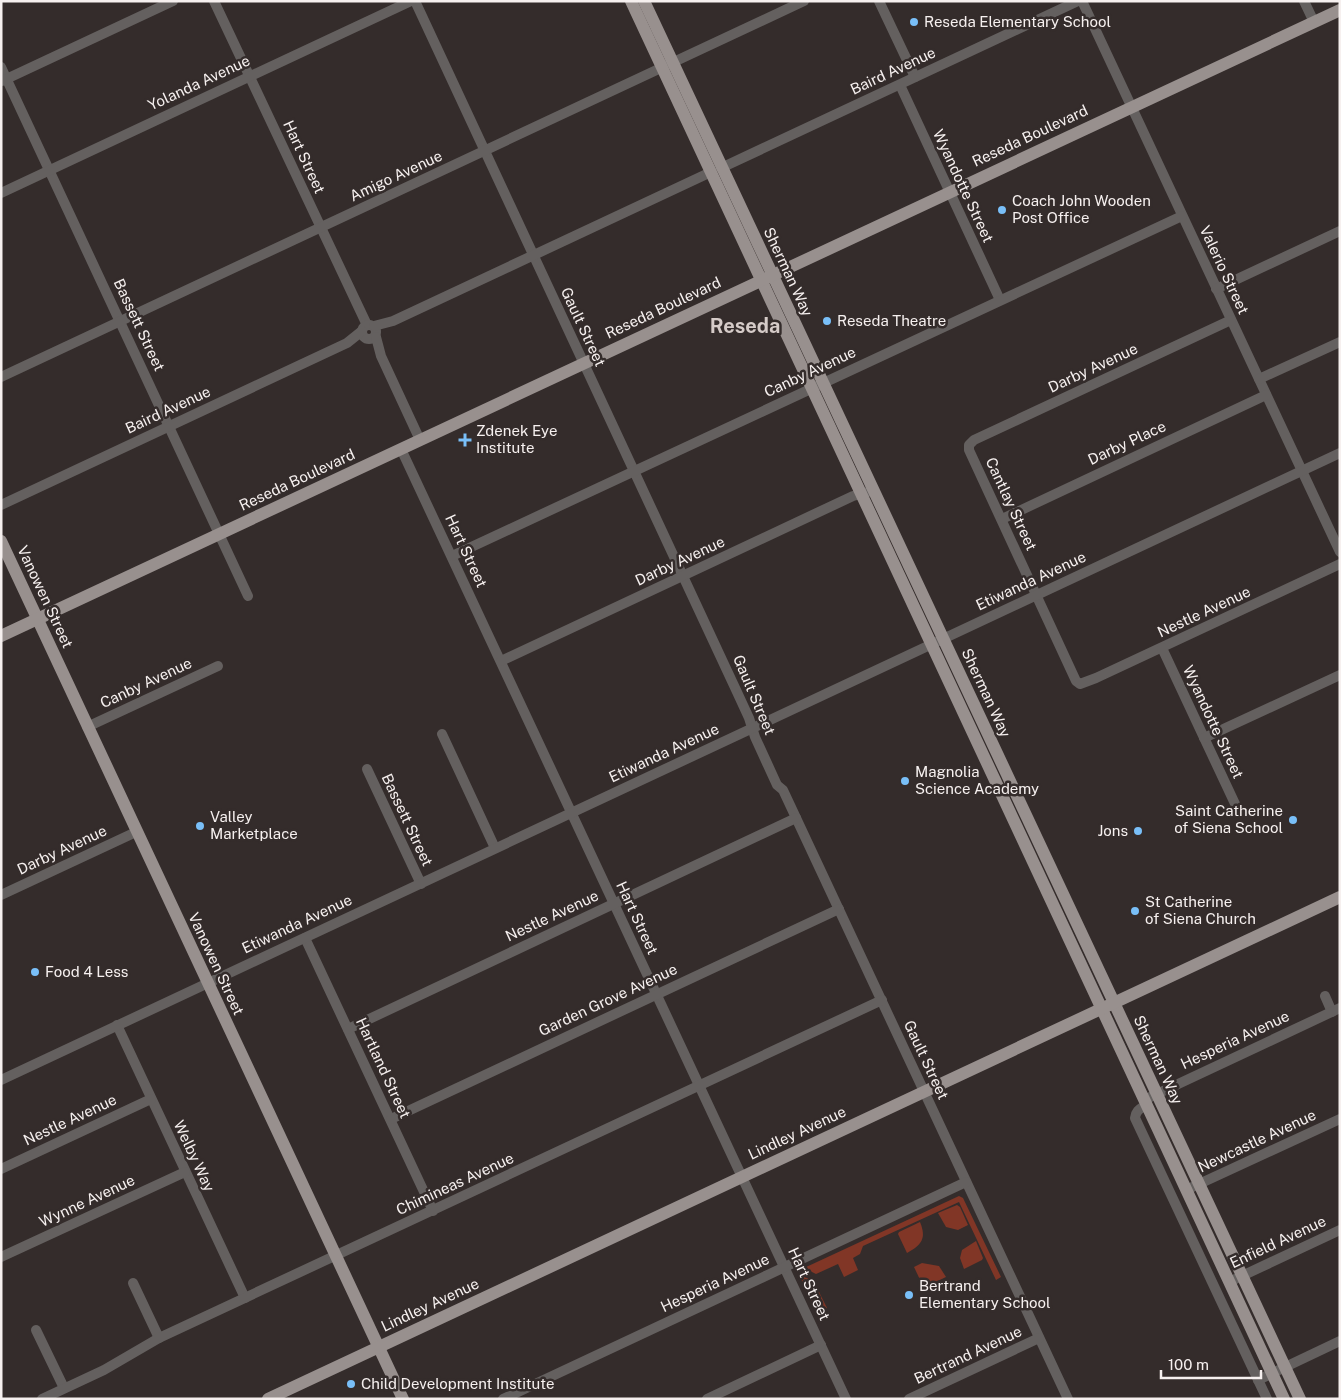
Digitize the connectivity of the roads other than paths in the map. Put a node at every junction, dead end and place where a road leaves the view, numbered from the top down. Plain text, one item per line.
1 (173, 1) edge
2 (214, 1) edge
3 (411, 1) edge
4 (415, 1) edge
5 (631, 1) edge
6 (644, 1) edge
7 (804, 1) edge
8 (879, 1) edge
9 (1078, 1) edge
10 (1082, 1) edge
11 (1304, 1) edge
12 (1340, 10) edge
13 (1314, 22) junction
14 (667, 65) junction
15 (1, 67) edge
16 (249, 76) junction
17 (915, 78) junction
18 (4, 80) edge
19 (900, 85) junction
20 (1132, 107) junction
21 (484, 151) junction
22 (716, 170) junction
23 (49, 171) junction
24 (950, 192) junction
25 (1, 193) edge
26 (1182, 216) junction
27 (320, 228) junction
28 (1340, 232) edge
29 (534, 256) junction
30 (767, 278) junction
31 (1216, 289) junction
32 (1000, 300) junction
33 (1231, 320) junction
34 (121, 321) junction
35 (370, 333) junction
36 (1340, 342) edge
37 (584, 363) junction
38 (1, 377) edge
39 (1259, 379) junction
40 (818, 385) junction
41 (1266, 395) junction
42 (169, 426) junction
43 (420, 440) junction
44 (969, 445) joint
45 (401, 449) junction
46 (1340, 453) edge
47 (634, 471) junction
48 (1302, 471) junction
49 (867, 492) junction
50 (1, 505) edge
51 (1002, 519) junction
52 (220, 534) junction
53 (1, 542) edge
54 (1340, 552) edge
55 (452, 556) junction
56 (1340, 564) edge
57 (683, 576) junction
58 (1037, 595) junction
59 (248, 596) dead end
60 (37, 620) junction
61 (1, 636) edge
62 (937, 642) junction
63 (1162, 648) junction
64 (501, 661) junction
65 (218, 666) dead end
66 (1340, 675) edge
67 (1080, 684) joint
68 (87, 727) junction
69 (753, 728) junction
70 (442, 734) dead end
71 (1204, 738) junction
72 (367, 769) dead end
73 (1237, 808) dead end
74 (572, 813) junction
75 (796, 818) junction
76 (136, 832) junction
77 (495, 848) junction
78 (421, 884) junction
79 (1, 895) edge
80 (1340, 897) edge
81 (614, 904) junction
82 (839, 909) junction
83 (305, 938) junction
84 (207, 983) junction
85 (657, 994) junction
86 (1325, 996) dead end
87 (882, 1000) junction
88 (1108, 1006) junction
89 (1336, 1010) edge
90 (117, 1025) junction
91 (348, 1028) junction
92 (1, 1080) edge
93 (700, 1086) junction
94 (924, 1092) junction
95 (1156, 1094) junction
96 (151, 1099) junction
97 (1145, 1102) junction
98 (391, 1119) junction
99 (1340, 1119) edge
100 (1, 1169) edge
101 (185, 1172) junction
102 (742, 1176) junction
103 (966, 1182) junction
104 (1199, 1184) junction
105 (1186, 1190) junction
106 (433, 1211) junction
107 (1340, 1230) edge
108 (336, 1256) junction
109 (1, 1257) edge
110 (784, 1267) junction
111 (1242, 1275) junction
112 (1229, 1282) junction
113 (133, 1283) dead end
114 (245, 1298) junction
115 (36, 1330) dead end
116 (159, 1338) junction
117 (1039, 1338) junction
118 (1340, 1341) edge
119 (821, 1346) junction
120 (378, 1347) junction
121 (1285, 1366) junction
122 (1272, 1373) junction
123 (1258, 1380) junction
124 (64, 1388) junction
125 (508, 1398) edge
126 (42, 1399) edge
127 (268, 1399) edge
128 (403, 1399) edge
129 (707, 1399) edge
130 (846, 1399) edge
131 (909, 1399) edge
132 (1068, 1399) edge
133 (1267, 1399) edge
134 (1284, 1399) edge
135 (1300, 1399) edge

1 - 18 street
2 - 16 street, Hart Street
3 - 16 street, Yolanda Avenue
4 - 21 street, Gault Street
5 - 14 main road, Sherman Way
6 - 14 main road, Sherman Way
7 - 14 street, Amigo Avenue
8 - 17 street
9 - 17 street, Baird Avenue
10 - 20 street, Valerio Street
11 - 13 street
12 - 13 main road, Reseda Boulevard
13 - 20 main road, Reseda Boulevard
14 - 21 street, Amigo Avenue
14 - 22 main road, Sherman Way
15 - 18 street, Bassett Street
16 - 23 street, Yolanda Avenue
16 - 27 street, Hart Street
17 - 19 street, Baird Avenue
18 - 23 street, Bassett Street
19 - 22 street, Baird Avenue
19 - 24 street, Wyandotte Street
20 - 24 main road, Reseda Boulevard
20 - 26 street, Valerio Street
21 - 27 street, Amigo Avenue
21 - 29 street, Gault Street
22 - 29 street, Baird Avenue
22 - 30 main road, Sherman Way
23 - 25 street, Yolanda Avenue
23 - 34 street, Bassett Street
24 - 30 main road, Reseda Boulevard
24 - 32 street, Wyandotte Street
26 - 31 street, Valerio Street
26 - 32 street, Canby Avenue
27 - 34 street, Amigo Avenue
27 - 35 street, Hart Street
28 - 31 street
29 - 35 street, Baird Avenue
29 - 37 street, Gault Street
30 - 37 main road, Reseda Boulevard
30 - 40 main road, Sherman Way
31 - 33 street, Valerio Street
32 - 40 street, Canby Avenue
33 - 39 street, Valerio Street
33 - 44 street, Darby Avenue
34 - 38 street, Amigo Avenue
34 - 42 street, Bassett Street
35 - 42 street, Baird Avenue
35 - 43 street, Hart Street
36 - 39 street
37 - 43 main road, Reseda Boulevard
37 - 47 street, Gault Street
39 - 41 street, Valerio Street
40 - 47 street, Canby Avenue
40 - 49 main road, Sherman Way
41 - 48 street, Valerio Street
41 - 51 street, Darby Place
42 - 50 street, Baird Avenue
42 - 52 street, Bassett Street
43 - 45 main road, Reseda Boulevard
44 - 51 street, Cantlay Street
45 - 52 main road, Reseda Boulevard
45 - 55 street, Hart Street
46 - 48 street, Etiwanda Avenue
47 - 55 street, Canby Avenue
47 - 57 street, Gault Street
48 - 54 street, Valerio Street
48 - 58 street, Etiwanda Avenue
49 - 57 street, Darby Avenue
49 - 62 main road, Sherman Way
51 - 58 street, Cantlay Street
52 - 59 street, Bassett Street
52 - 60 main road, Reseda Boulevard
53 - 60 main road, Vanowen Street
55 - 64 street, Hart Street
56 - 63 street, Nestle Avenue
57 - 64 street, Darby Avenue
57 - 69 street, Gault Street
58 - 62 street, Etiwanda Avenue
58 - 67 street, Cantlay Street
60 - 61 main road, Reseda Boulevard
60 - 68 main road, Vanowen Street
62 - 69 street, Etiwanda Avenue
62 - 88 main road, Sherman Way
63 - 67 street, Nestle Avenue
63 - 71 street, Wyandotte Street
64 - 74 street, Hart Street
65 - 68 street, Canby Avenue
66 - 71 street
68 - 76 main road, Vanowen Street
69 - 74 street, Etiwanda Avenue
69 - 75 street, Gault Street
70 - 77 street
71 - 73 street, Wyandotte Street
72 - 78 street, Bassett Street
74 - 77 street, Etiwanda Avenue
74 - 81 street, Hart Street
75 - 81 street, Nestle Avenue
75 - 82 street, Gault Street
76 - 79 street, Darby Avenue
76 - 84 main road, Vanowen Street
77 - 78 street, Etiwanda Avenue
78 - 83 street, Etiwanda Avenue
80 - 88 main road, Lindley Avenue
81 - 85 street, Hart Street
81 - 91 street, Nestle Avenue
82 - 85 street, Garden Grove Avenue
82 - 87 street, Gault Street
83 - 84 street, Etiwanda Avenue
83 - 91 street, Hartland Street
84 - 90 street, Etiwanda Avenue
84 - 108 main road, Vanowen Street
85 - 93 street, Hart Street
85 - 98 street, Garden Grove Avenue
86 - 89 street
87 - 93 street, Chimineas Avenue
87 - 94 street, Gault Street
88 - 94 main road, Lindley Avenue
88 - 95 main road, Sherman Way
88 - 97 main road, Sherman Way
89 - 95 street, Hesperia Avenue
90 - 92 street, Etiwanda Avenue
90 - 96 street, Welby Way
91 - 98 street, Hartland Street
93 - 102 street, Hart Street
93 - 106 street, Chimineas Avenue
94 - 102 main road, Lindley Avenue
94 - 103 street, Gault Street
95 - 97 street, Hesperia Avenue
95 - 104 main road, Sherman Way
96 - 100 street, Nestle Avenue
96 - 101 street, Welby Way
97 - 105 main road, Sherman Way
97 - 123 street, Sherman Way
98 - 106 street, Hartland Street
99 - 104 street, Newcastle Avenue
101 - 109 street, Wynne Avenue
101 - 114 street, Welby Way
102 - 110 street, Hart Street
102 - 120 main road, Lindley Avenue
103 - 110 street, Hesperia Avenue
103 - 117 street, Gault Street
104 - 105 street, Newcastle Avenue
104 - 111 main road, Sherman Way
105 - 112 main road, Sherman Way
106 - 108 street, Chimineas Avenue
107 - 111 street, Enfield Avenue
108 - 114 street, Chimineas Avenue
108 - 120 main road, Vanowen Street
110 - 119 street, Hart Street
110 - 125 street, Hesperia Avenue
111 - 112 street, Enfield Avenue
111 - 121 main road, Sherman Way
112 - 122 main road, Sherman Way
113 - 116 street
114 - 116 street, Chimineas Avenue
115 - 124 street
116 - 124 street, Chimineas Avenue
117 - 131 street, Bertrand Avenue
117 - 132 street, Gault Street
118 - 121 street
119 - 129 street
119 - 130 street, Hart Street
120 - 127 main road, Lindley Avenue
120 - 128 main road, Vanowen Street
121 - 122 street
121 - 135 main road, Sherman Way
122 - 123 street
122 - 134 main road, Sherman Way
123 - 133 street, Sherman Way
124 - 126 street, Chimineas Avenue

